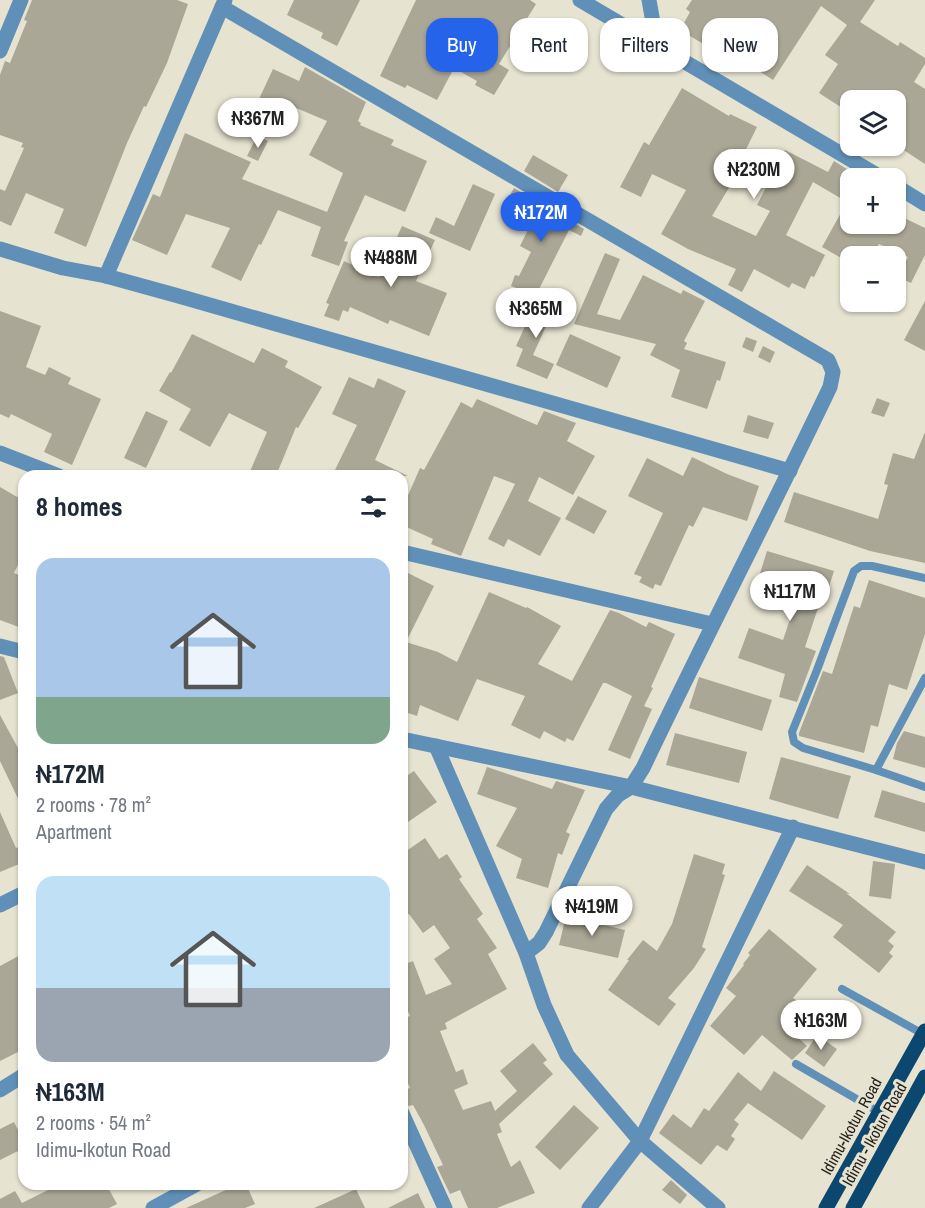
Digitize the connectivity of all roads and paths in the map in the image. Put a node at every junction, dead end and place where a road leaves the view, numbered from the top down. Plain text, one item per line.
1 (21, 0) edge
2 (580, 0) edge
3 (649, 0) edge
4 (224, 3) edge
5 (611, 18) edge
6 (652, 18) edge
7 (0, 51) edge
8 (690, 65) edge
9 (865, 168) edge
10 (906, 192) edge
11 (925, 204) edge
12 (0, 249) edge
13 (106, 276) junction
14 (0, 453) edge
15 (44, 470) edge
16 (790, 471) junction
17 (408, 553) edge
18 (925, 578) edge
19 (712, 624) junction
20 (0, 646) edge
21 (18, 650) edge
22 (925, 678) edge
23 (408, 740) edge
24 (436, 746) junction
25 (876, 770) junction
26 (631, 787) junction
27 (925, 787) edge
28 (793, 827) junction
29 (925, 862) edge
30 (18, 896) edge
31 (0, 905) edge
32 (526, 953) junction
33 (842, 989) dead end
34 (924, 1033) edge
35 (796, 1064) dead end
36 (925, 1077) edge
37 (18, 1079) edge
38 (0, 1090) edge
39 (879, 1112) junction
40 (408, 1126) edge
41 (640, 1141) junction
42 (186, 1190) edge
43 (153, 1208) edge
44 (445, 1208) edge
45 (589, 1208) edge
46 (718, 1208) edge
47 (826, 1208) edge
48 (853, 1208) edge

1 - 7 street
2 - 5 street
3 - 6 street
4 - 13 street
4 - 16 street
8 - 9 street
10 - 11 street
12 - 13 street
13 - 16 street
14 - 15 street
16 - 19 street
17 - 19 street
18 - 25 lane
19 - 26 street
20 - 21 street
22 - 25 lane
23 - 24 street
24 - 26 street
24 - 32 street
25 - 27 lane
26 - 28 street
26 - 32 street
28 - 29 street
28 - 41 street
30 - 31 street
32 - 41 street
33 - 34 lane
34 - 39 main road, Idimu-Ikotun Road
35 - 39 lane
36 - 48 main road, Idimu - Ikotun Road
37 - 38 street
39 - 47 main road, Idimu-Ikotun Road
40 - 44 street
41 - 45 street
41 - 46 street
42 - 43 street

